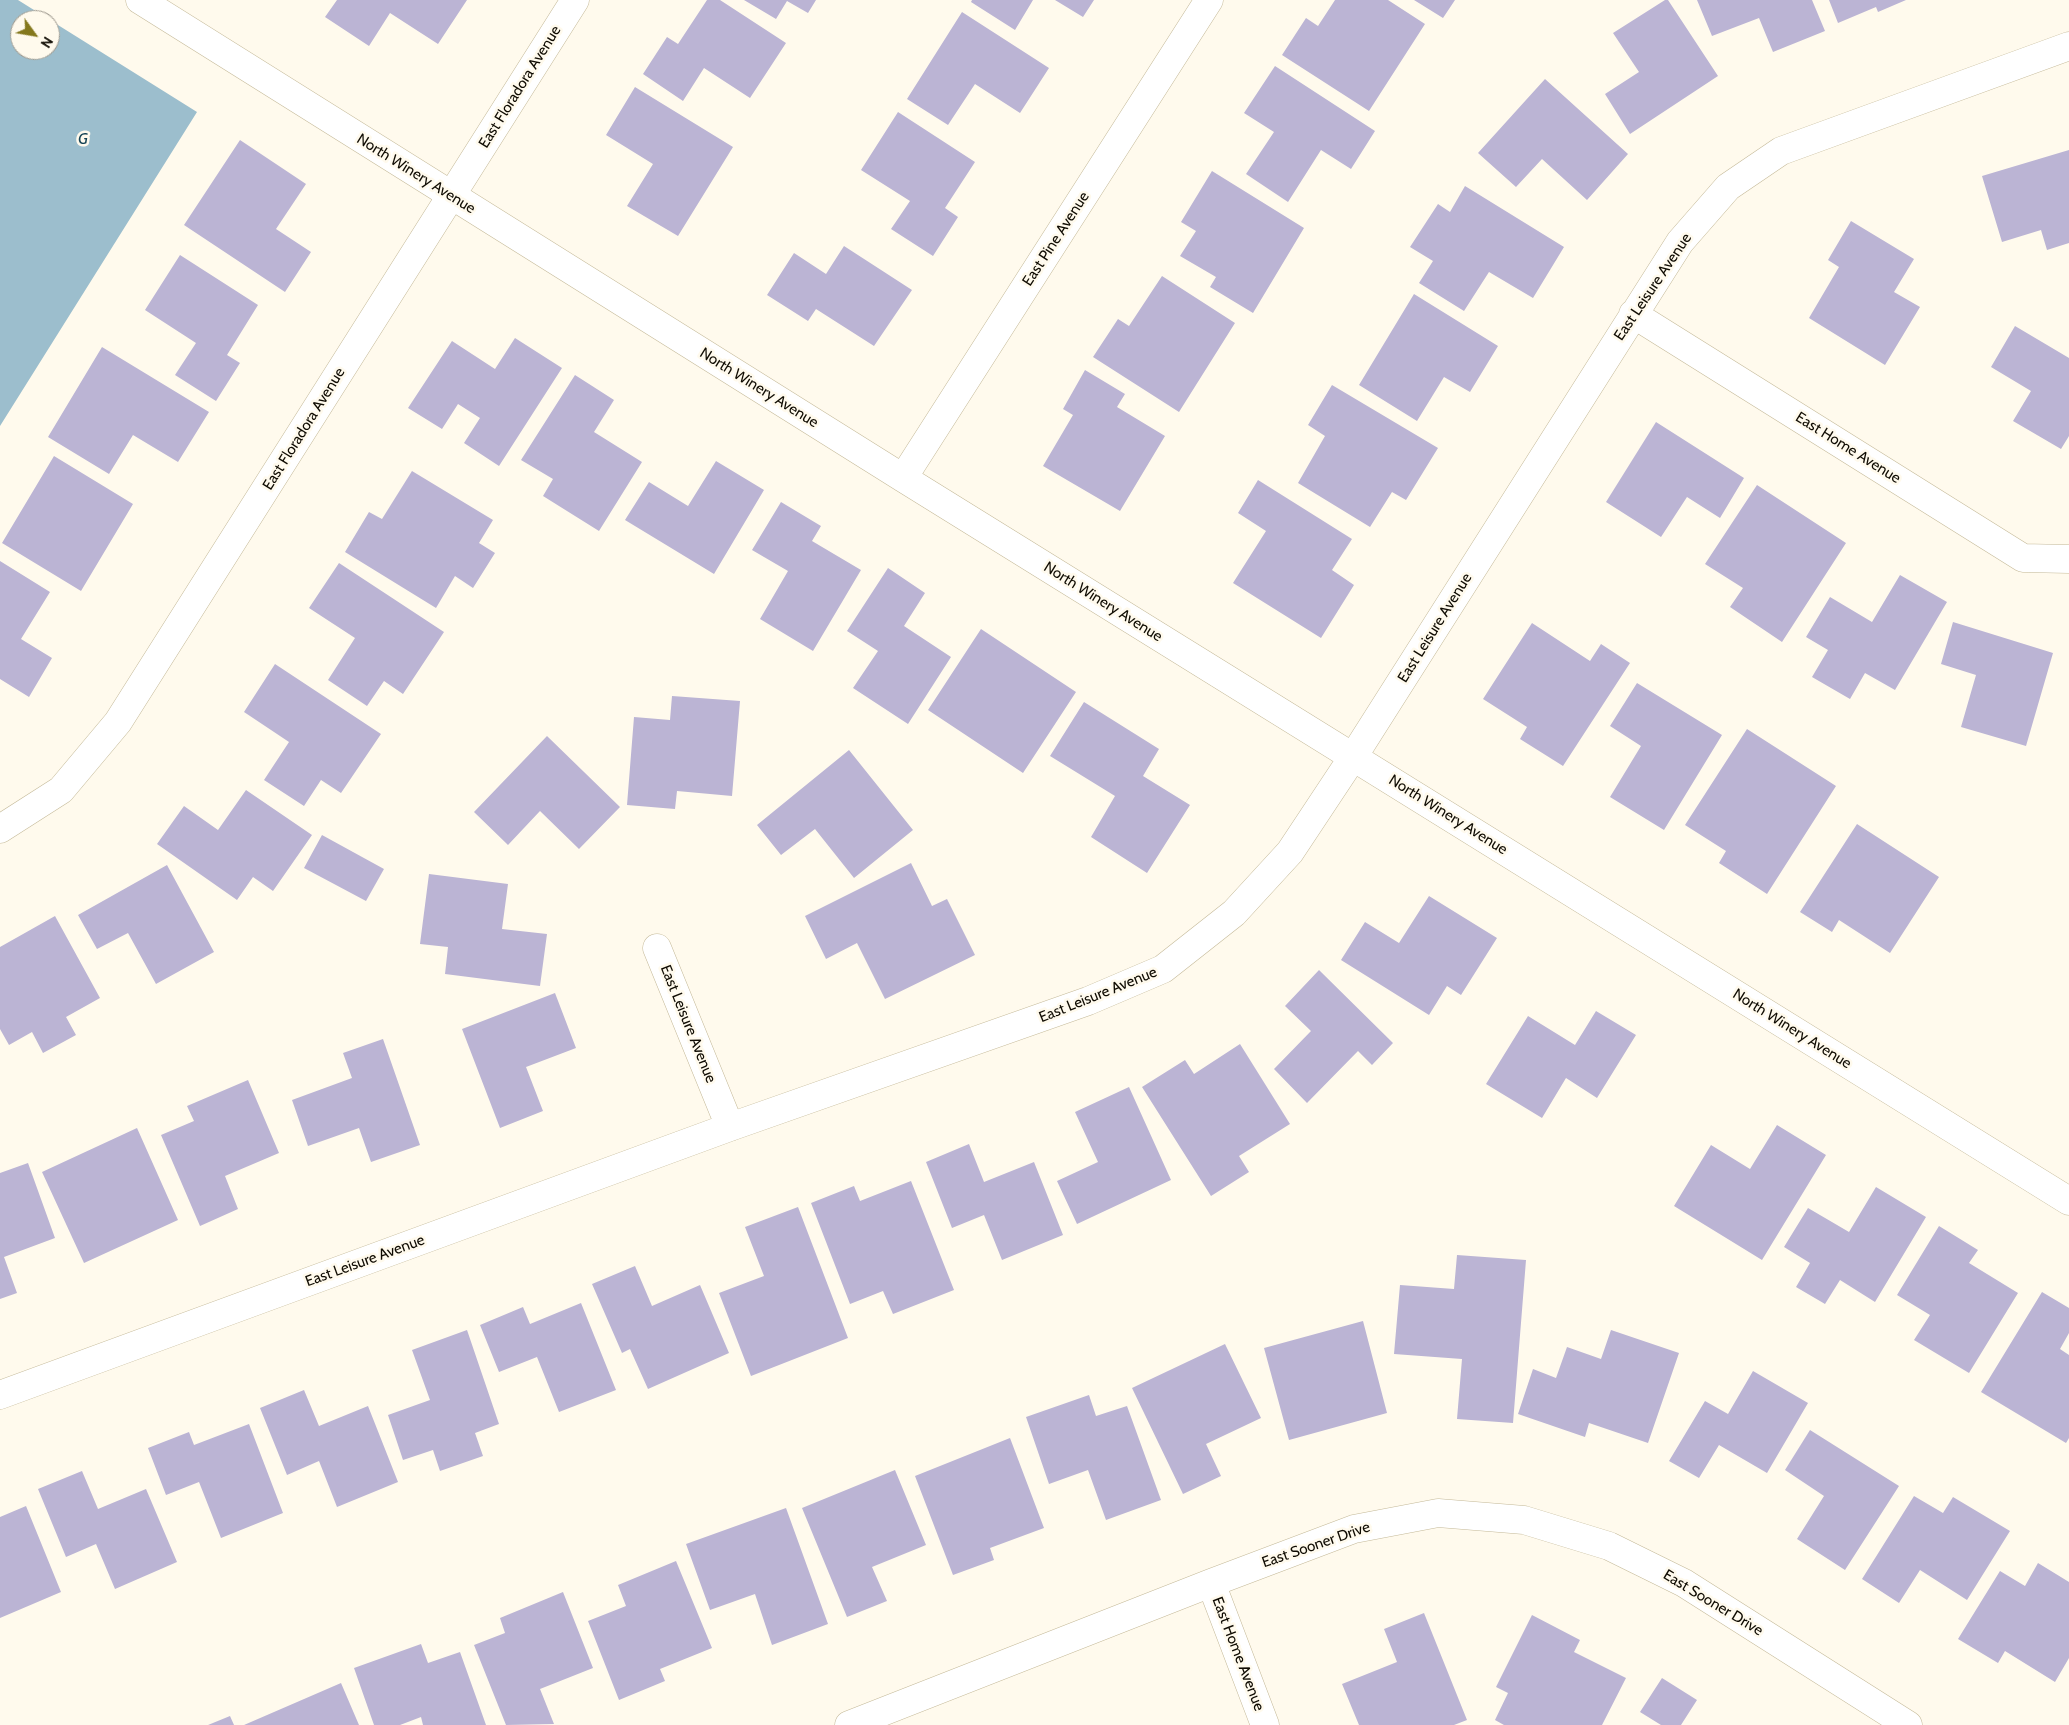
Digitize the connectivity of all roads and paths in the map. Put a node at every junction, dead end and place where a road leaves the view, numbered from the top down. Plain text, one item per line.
1 (140, 0) edge
2 (575, 0) edge
3 (1209, 0) edge
4 (2069, 46) edge
5 (452, 197) junction
6 (1633, 314) junction
7 (903, 478) junction
8 (2069, 559) edge
9 (1353, 757) junction
10 (0, 829) edge
11 (657, 948) dead end
12 (730, 1128) junction
13 (2069, 1201) edge
14 (0, 1395) edge
15 (1210, 1583) junction
16 (849, 1725) edge
17 (1264, 1725) edge
18 (1908, 1725) edge

1 - 5 street, North Winery Avenue
2 - 5 street, East Floradora Avenue
3 - 7 street, East Pine Avenue
4 - 6 street, East Leisure Avenue
5 - 7 street, North Winery Avenue
5 - 10 street, East Floradora Avenue
6 - 8 street, East Home Avenue
6 - 9 street, East Leisure Avenue
7 - 9 street, North Winery Avenue
9 - 12 street, East Leisure Avenue
9 - 13 street, North Winery Avenue
11 - 12 street, East Leisure Avenue
12 - 14 street, East Leisure Avenue
15 - 16 street, East Sooner Drive
15 - 17 street, East Home Avenue
15 - 18 street, East Sooner Drive

